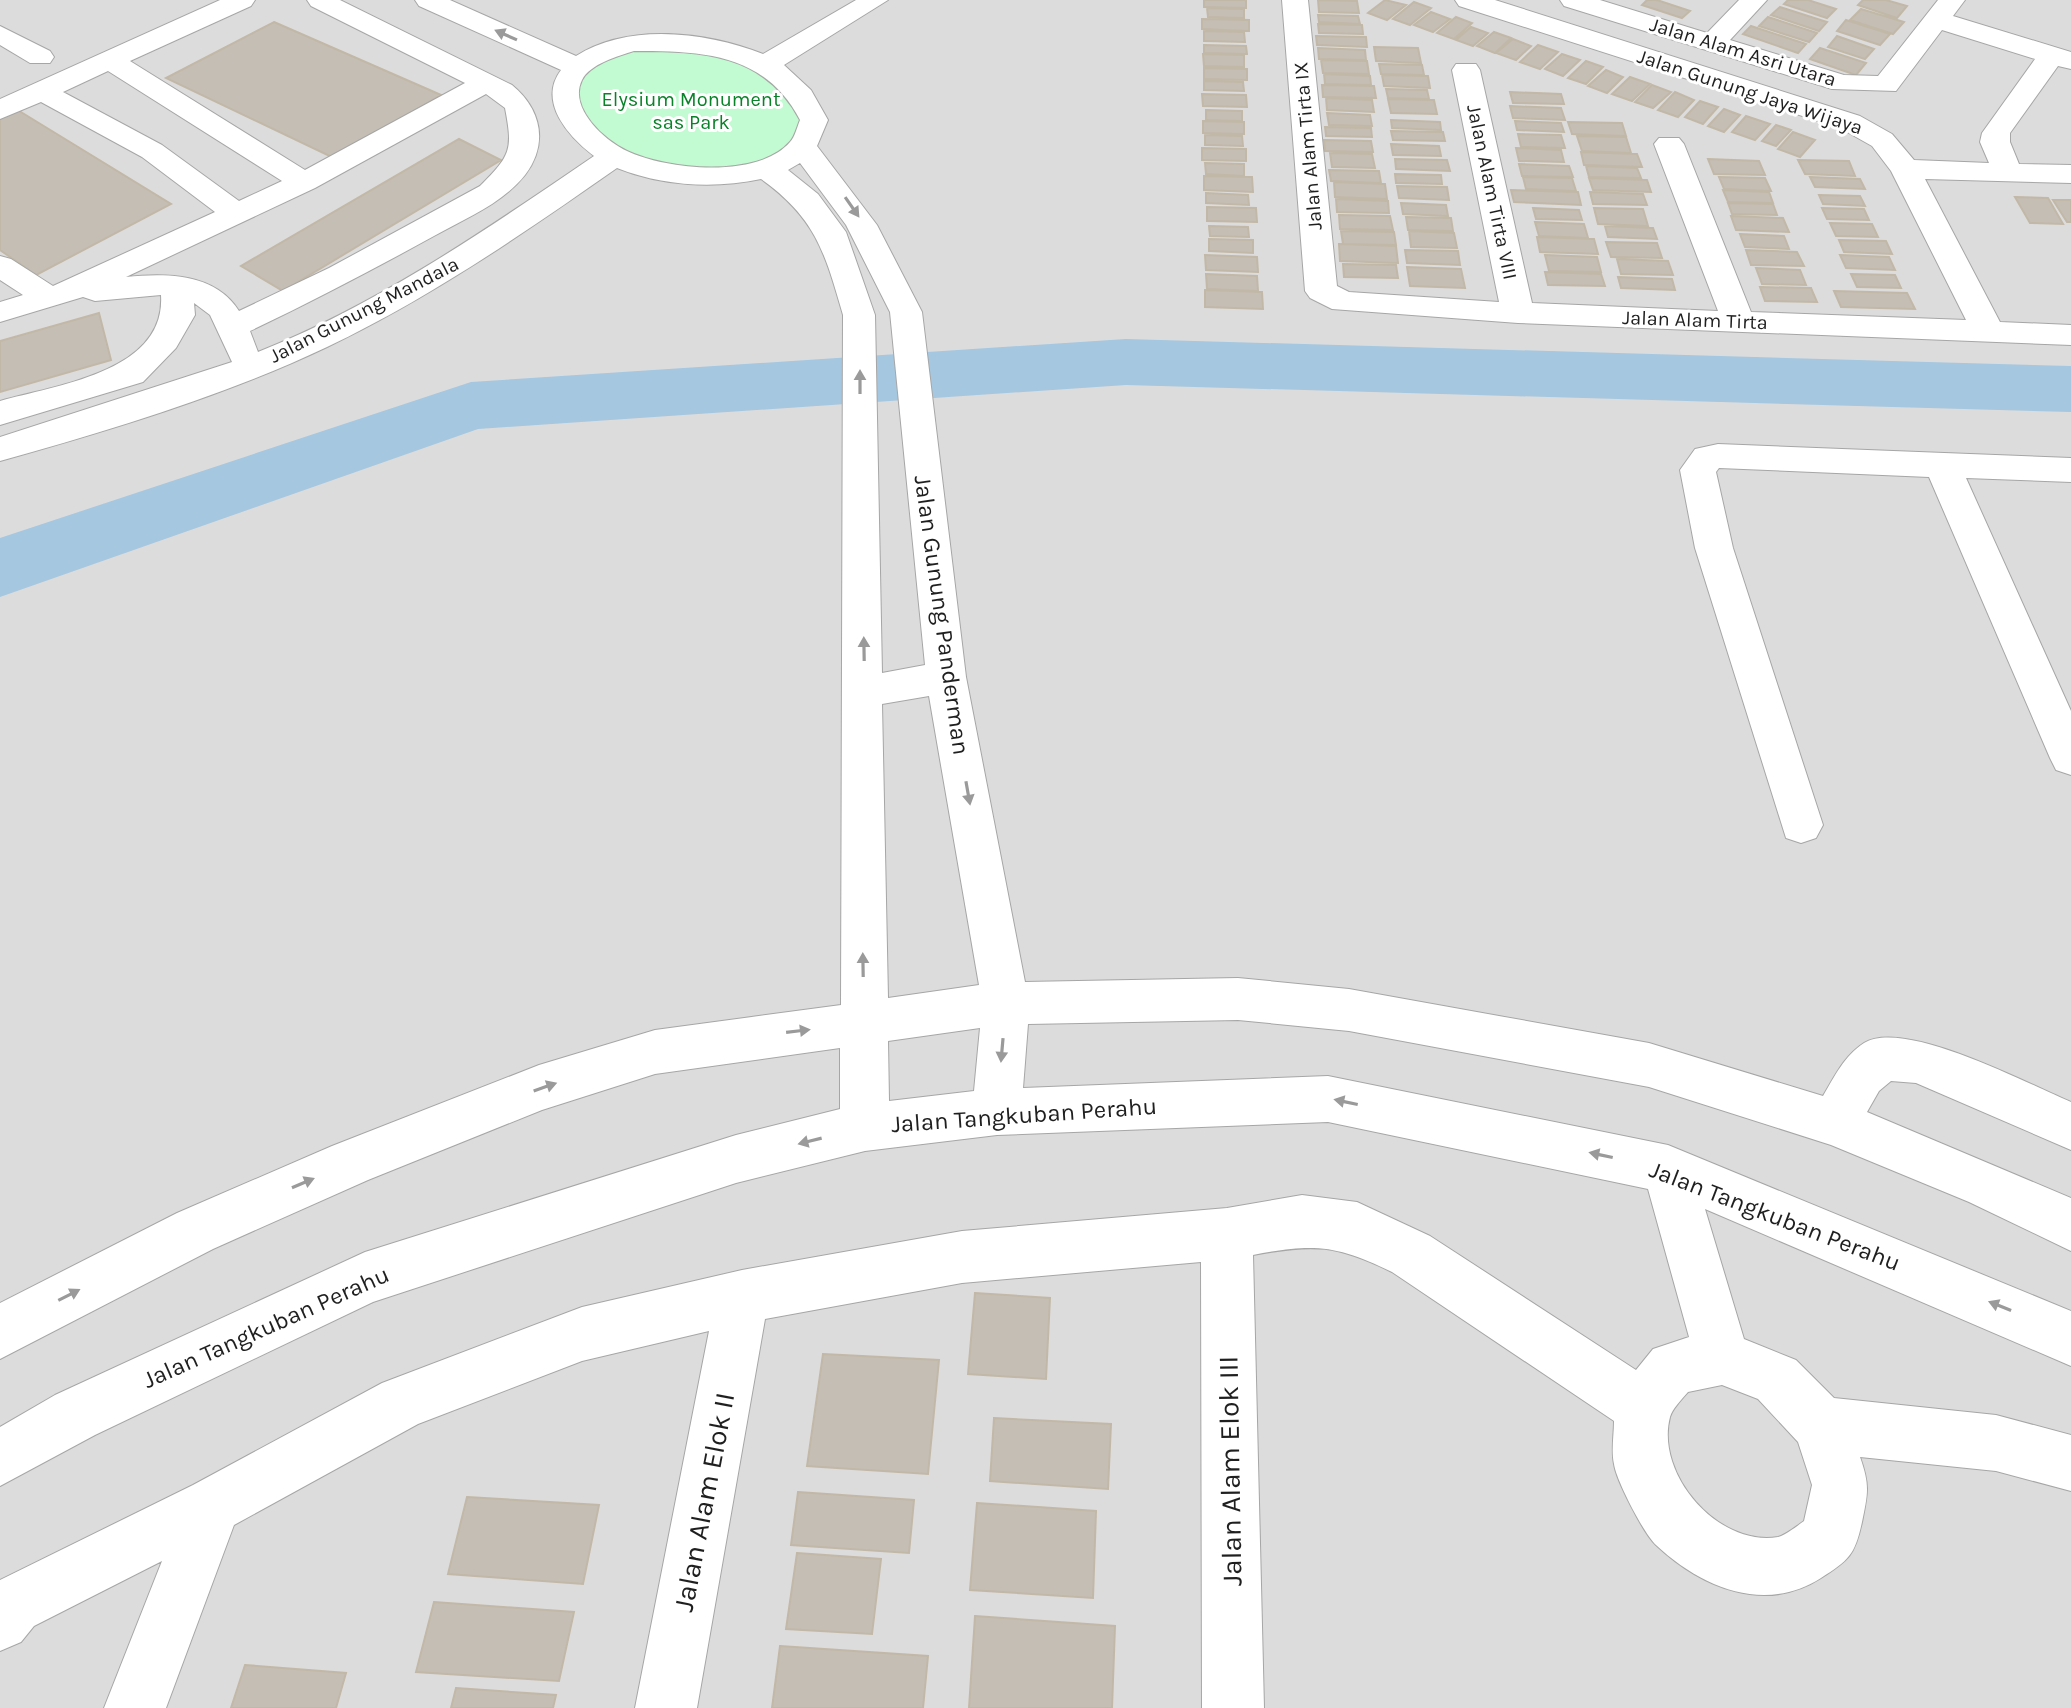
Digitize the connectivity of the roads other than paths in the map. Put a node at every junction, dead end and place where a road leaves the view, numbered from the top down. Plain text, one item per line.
1 (242, 0) edge
2 (320, 0) edge
3 (428, 0) edge
4 (875, 0) edge
5 (1295, 0) edge
6 (1468, 0) edge
7 (1573, 0) edge
8 (1754, 0) edge
9 (1945, 10) edge
10 (0, 34) edge
11 (579, 38) dead end
12 (1713, 42) junction
13 (607, 50) junction
14 (40, 57) dead end
15 (2061, 59) edge
16 (112, 62) junction
17 (766, 64) junction
18 (577, 67) junction
19 (1466, 70) dead end
20 (484, 84) junction
21 (43, 92) junction
22 (0, 110) edge
23 (1669, 144) dead end
24 (802, 147) junction
25 (614, 156) junction
26 (1905, 169) junction
27 (768, 170) junction
28 (2008, 171) junction
29 (2071, 174) edge
30 (304, 182) junction
31 (237, 214) junction
32 (0, 266) edge
33 (177, 286) junction
34 (1321, 291) joint
35 (54, 297) junction
36 (0, 312) edge
37 (1518, 313) junction
38 (1738, 321) junction
39 (232, 327) junction
40 (1988, 331) junction
41 (2071, 335) edge
42 (247, 369) junction
43 (0, 413) edge
44 (0, 449) edge
45 (1942, 465) junction
46 (2071, 470) edge
47 (946, 677) junction
48 (864, 692) junction
49 (2071, 758) edge
50 (1801, 825) dead end
51 (1006, 1003) junction
52 (863, 1024) junction
53 (997, 1112) junction
54 (1835, 1123) junction
55 (2071, 1126) edge
56 (865, 1127) junction
57 (1668, 1169) junction
58 (2071, 1225) edge
59 (1227, 1234) junction
60 (742, 1297) junction
61 (0, 1332) edge
62 (2071, 1339) edge
63 (1722, 1358) junction
64 (1642, 1407) junction
65 (1821, 1425) junction
66 (0, 1458) edge
67 (2071, 1463) edge
68 (213, 1505) junction
69 (0, 1621) edge
70 (135, 1708) edge
71 (666, 1708) edge
72 (1233, 1708) edge

1 - 16 street
2 - 20 street
18 -> 3 street
4 - 17 street
5 - 34 street, Jalan Alam Tirta IX
6 - 26 street, Jalan Gunung Jaya Wijaya
7 - 12 street, Jalan Alam Asri Utara
8 - 12 street
9 - 12 street, Jalan Alam Asri Utara
9 - 15 street
10 - 14 street
11 - 13 street
13 - 17 street
13 - 18 street
15 - 28 street
16 - 21 street
16 - 30 street
17 - 24 street
18 - 25 street
19 - 37 street, Jalan Alam Tirta VIII
20 - 30 street
20 - 39 street
21 - 22 street
21 - 31 street
23 - 38 street
24 - 27 street
24 -> 47 street, Jalan Gunung Panderman
25 - 27 street
25 - 42 street, Jalan Gunung Mandala
26 - 28 street
26 - 40 street, Jalan Gunung Jaya Wijaya
48 -> 27 street
28 - 29 street
30 - 31 street
31 - 35 street
32 - 35 street
33 - 35 street
33 - 39 street
33 - 43 street
34 - 37 street, Jalan Alam Tirta
35 - 36 street
37 - 38 street, Jalan Alam Tirta
38 - 40 street, Jalan Alam Tirta
39 - 42 street
40 - 41 street, Jalan Alam Tirta
42 - 44 street, Jalan Gunung Mandala
45 - 46 street
45 - 49 street
45 - 50 street
47 - 48 street
47 -> 51 street, Jalan Gunung Panderman
52 -> 48 street
51 - 52 street
51 -> 53 street, Jalan Gunung Panderman
51 - 54 street
52 - 56 street
61 -> 52 street
53 - 56 street, Jalan Tangkuban Perahu
57 -> 53 street, Jalan Tangkuban Perahu
54 - 55 street
54 - 58 street
56 -> 66 street, Jalan Tangkuban Perahu
62 -> 57 street, Jalan Tangkuban Perahu
57 - 63 street
59 - 60 street
59 - 64 street
59 - 72 street, Jalan Alam Elok III
60 - 68 street
60 - 71 street, Jalan Alam Elok II
63 - 64 street
63 - 65 street
64 - 65 street
65 - 67 street
68 - 69 street
68 - 70 street

